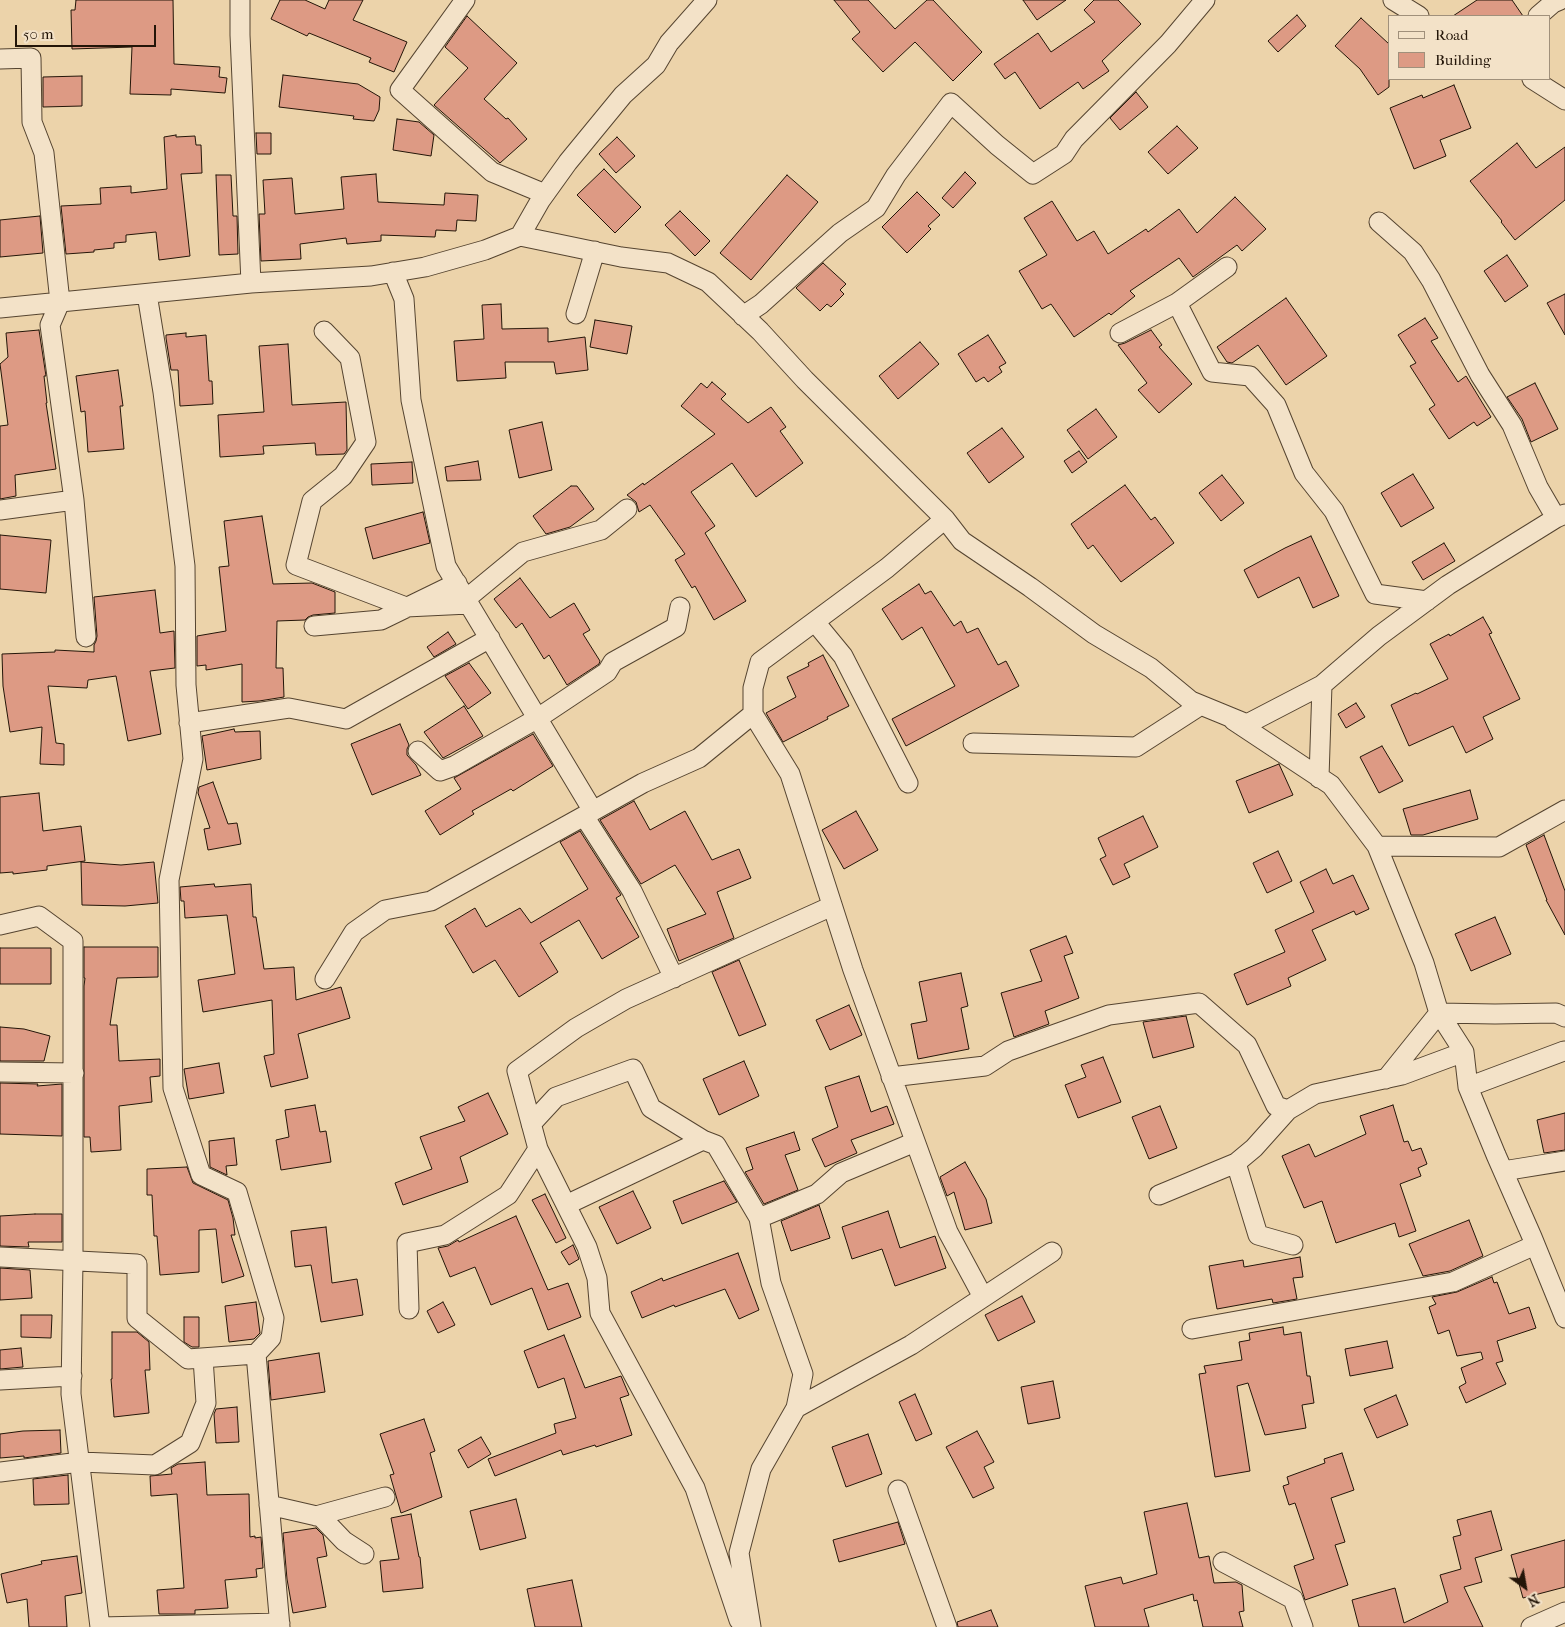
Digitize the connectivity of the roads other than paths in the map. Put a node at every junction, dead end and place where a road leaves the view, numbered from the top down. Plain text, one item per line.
1 (240, 0) edge
2 (466, 0) edge
3 (707, 0) edge
4 (1205, 0) edge
5 (1393, 0) edge
6 (1560, 0) edge
7 (1417, 15) edge
8 (1539, 15) edge
9 (0, 59) edge
10 (1534, 80) edge
11 (1565, 100) edge
12 (545, 194) junction
13 (1380, 222) dead end
14 (520, 236) junction
15 (595, 251) junction
16 (1227, 267) dead end
17 (393, 272) junction
18 (251, 283) junction
19 (147, 294) junction
20 (60, 302) junction
21 (1177, 303) junction
22 (0, 308) edge
23 (576, 314) dead end
24 (743, 316) junction
25 (324, 331) dead end
26 (1120, 333) dead end
27 (74, 500) junction
28 (627, 509) dead end
29 (0, 510) edge
30 (1560, 516) edge
31 (944, 519) junction
32 (457, 583) junction
33 (1427, 601) junction
34 (468, 602) junction
35 (680, 607) dead end
36 (406, 608) junction
37 (815, 622) junction
38 (314, 626) dead end
39 (86, 637) dead end
40 (490, 638) junction
41 (1322, 685) junction
42 (1201, 705) junction
43 (753, 714) junction
44 (1224, 714) junction
45 (538, 718) junction
46 (189, 723) junction
47 (973, 743) dead end
48 (418, 751) dead end
49 (1318, 778) junction
50 (908, 783) dead end
51 (1565, 810) edge
52 (588, 814) junction
53 (1377, 846) junction
54 (832, 906) junction
55 (0, 925) edge
56 (674, 978) junction
57 (325, 979) dead end
58 (1439, 1013) junction
59 (1565, 1017) edge
60 (1564, 1051) edge
61 (1464, 1052) junction
62 (0, 1072) edge
63 (74, 1073) junction
64 (891, 1077) junction
65 (1386, 1079) junction
66 (1468, 1087) junction
67 (1288, 1110) junction
68 (531, 1124) junction
69 (702, 1140) junction
70 (915, 1142) junction
71 (538, 1150) junction
72 (1565, 1161) edge
73 (1236, 1163) junction
74 (1503, 1171) junction
75 (1159, 1195) dead end
76 (566, 1205) junction
77 (759, 1218) junction
78 (1293, 1245) dead end
79 (1536, 1245) junction
80 (1052, 1252) dead end
81 (0, 1257) edge
82 (73, 1260) junction
83 (983, 1297) junction
84 (409, 1309) dead end
85 (1565, 1318) edge
86 (1192, 1329) dead end
87 (256, 1354) junction
88 (203, 1358) junction
89 (72, 1376) junction
90 (0, 1380) edge
91 (796, 1408) junction
92 (80, 1462) junction
93 (0, 1472) edge
94 (898, 1490) dead end
95 (385, 1497) dead end
96 (270, 1505) junction
97 (316, 1516) junction
98 (364, 1554) dead end
99 (1223, 1562) dead end
100 (1565, 1612) edge
101 (280, 1625) edge
102 (739, 1625) edge
103 (100, 1627) edge
104 (947, 1627) edge
105 (1303, 1627) edge
106 (1531, 1627) edge

1 - 18 street
2 - 12 street
3 - 12 street
4 - 24 street
5 - 7 street
6 - 8 street
9 - 20 street
10 - 11 street
12 - 14 street
13 - 30 street
14 - 15 street
14 - 17 street
15 - 23 street
15 - 24 street
16 - 21 street
17 - 18 street
17 - 32 street
18 - 19 street
19 - 20 street
19 - 46 street
20 - 22 street
20 - 27 street
21 - 26 street
21 - 33 street
24 - 31 street
25 - 36 street
27 - 29 street
27 - 39 street
28 - 34 street
30 - 33 street
31 - 37 street
31 - 42 street
32 - 34 street
32 - 36 street
33 - 41 street
34 - 36 street
34 - 40 street
35 - 45 street
36 - 38 street
37 - 43 street
37 - 50 street
40 - 45 street
40 - 46 street
41 - 44 street
41 - 49 street
42 - 44 street
42 - 47 street
43 - 52 street
43 - 54 street
44 - 49 street
45 - 48 street
45 - 52 street
46 - 87 street
49 - 53 street
51 - 53 street
52 - 56 street
52 - 57 street
53 - 58 street
54 - 56 street
54 - 64 street
55 - 63 street
56 - 68 street
58 - 59 street
58 - 61 street
58 - 65 street
60 - 66 street
61 - 65 street
61 - 66 street
62 - 63 street
63 - 82 street
64 - 67 street
64 - 70 street
65 - 67 street
66 - 74 street
67 - 73 street
68 - 69 street
68 - 71 street
69 - 76 street
69 - 77 street
70 - 77 street
70 - 83 street
71 - 76 street
71 - 84 street
72 - 74 street
73 - 75 street
73 - 78 street
74 - 79 street
76 - 102 street
77 - 91 street
79 - 85 street
79 - 86 street
80 - 83 street
81 - 82 street
82 - 88 street
82 - 89 street
83 - 91 street
87 - 88 street
87 - 96 street
88 - 92 street
89 - 90 street
89 - 92 street
91 - 102 street
92 - 93 street
92 - 103 street
94 - 104 street
95 - 97 street
96 - 97 street
96 - 101 street
97 - 98 street
99 - 105 street
100 - 106 street
101 - 103 street

